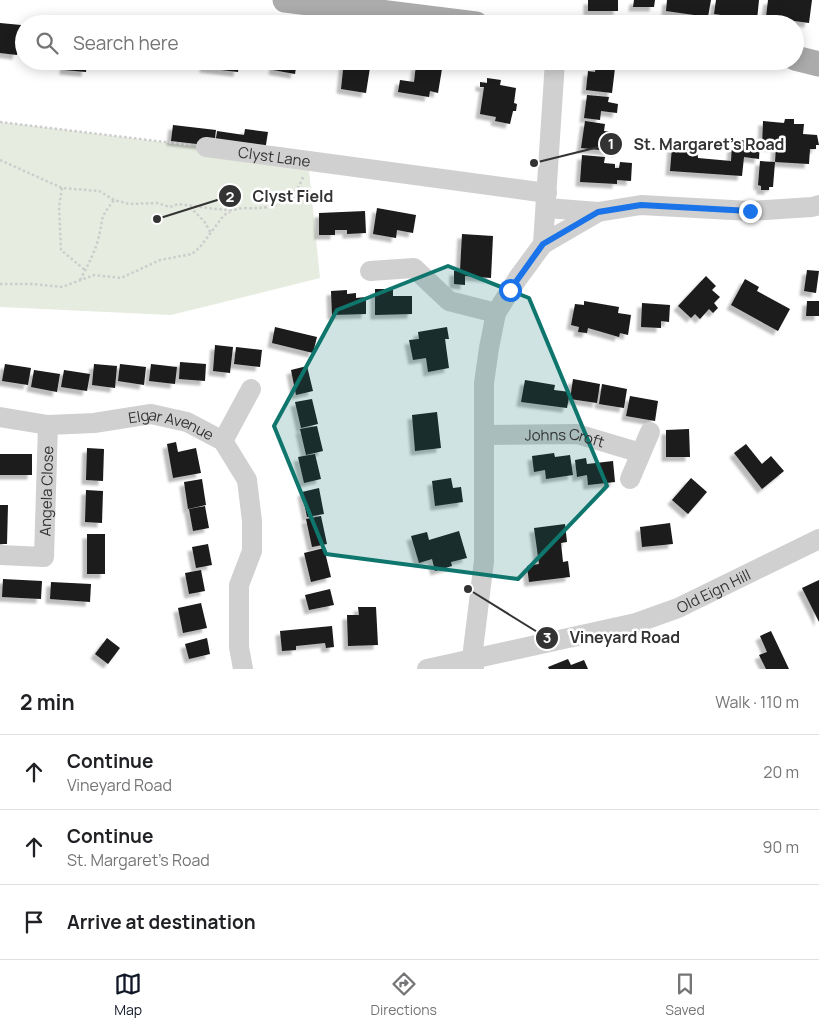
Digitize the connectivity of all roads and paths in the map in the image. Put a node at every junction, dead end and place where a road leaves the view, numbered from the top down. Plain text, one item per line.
1 (285, 0) edge
2 (404, 15) edge
3 (804, 60) edge
4 (819, 64) edge
5 (554, 70) edge
6 (0, 122) edge
7 (206, 147) joint
8 (0, 160) edge
9 (308, 160) junction
10 (62, 188) junction
11 (114, 200) junction
12 (547, 200) junction
13 (190, 206) junction
14 (817, 210) edge
15 (231, 211) junction
16 (598, 212) junction
17 (211, 232) junction
18 (543, 244) junction
19 (85, 270) junction
20 (370, 271) dead end
21 (79, 282) junction
22 (0, 284) edge
23 (496, 313) junction
24 (251, 389) dead end
25 (0, 417) edge
26 (48, 426) junction
27 (650, 432) dead end
28 (485, 435) junction
29 (223, 441) junction
30 (641, 453) junction
31 (630, 479) dead end
32 (819, 539) edge
33 (0, 555) edge
34 (473, 664) edge
35 (243, 669) edge
36 (427, 669) edge

1 - 2 main road
3 - 4 main road
5 - 12 street
6 - 7 path
7 - 9 street, Clyst Lane
8 - 10 path
9 - 12 street, Clyst Lane
9 - 15 path
10 - 11 path
10 - 19 path
11 - 13 path
11 - 19 path
12 - 16 street, Clyst Lane
12 - 18 street
13 - 15 path
13 - 17 path
14 - 16 street
15 - 17 path
16 - 18 street
17 - 21 path
18 - 23 street
19 - 21 path
20 - 23 street
21 - 22 path
23 - 28 street
24 - 29 street
25 - 26 street, Elgar Avenue
26 - 29 street, Elgar Avenue
26 - 33 street, Angela Close
27 - 30 street
28 - 30 street, Johns Croft
28 - 34 street
29 - 35 street, Elgar Avenue
30 - 31 street
32 - 34 street, Old Eign Hill
34 - 36 street, Old Eign Hill

